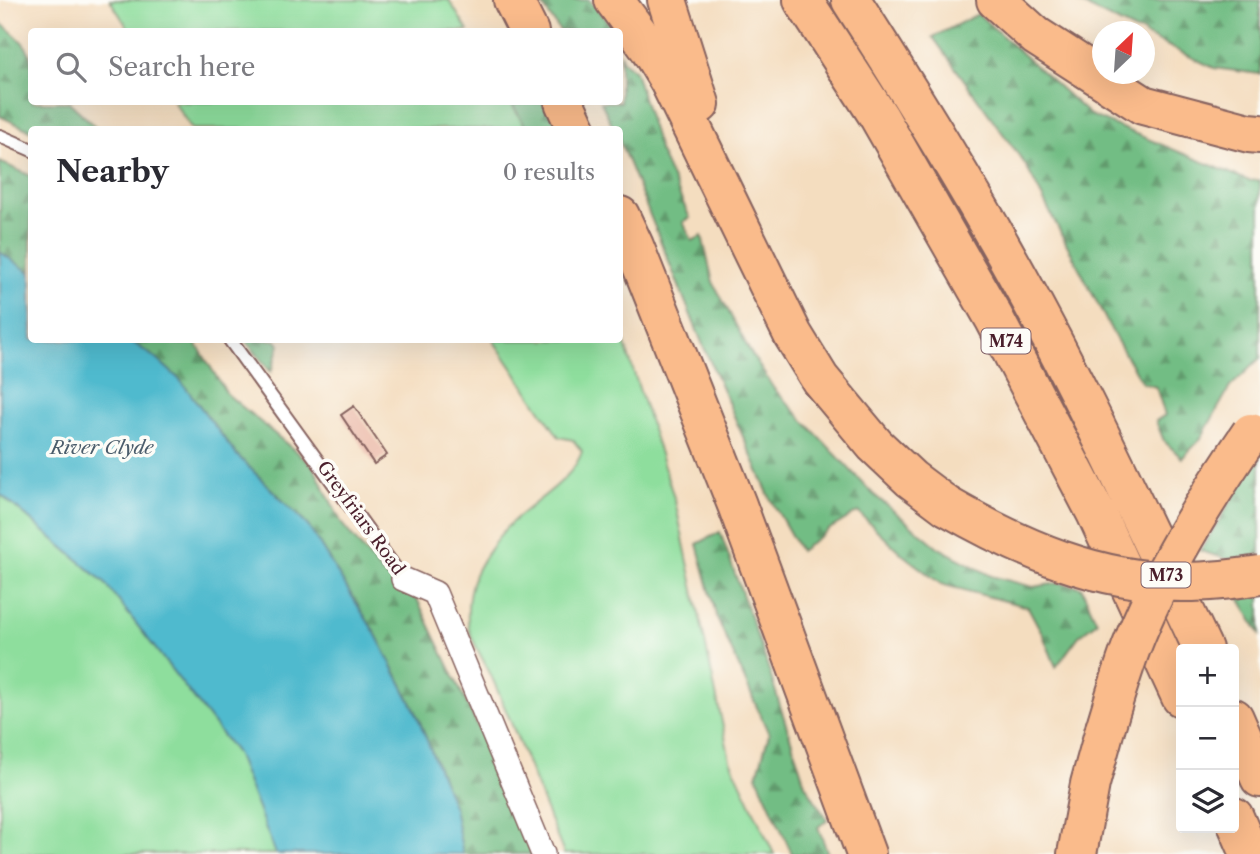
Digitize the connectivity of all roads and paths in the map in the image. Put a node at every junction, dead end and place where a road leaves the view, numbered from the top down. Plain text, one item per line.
1 (513, 0) edge
2 (614, 0) edge
3 (667, 0) edge
4 (803, 0) edge
5 (851, 0) edge
6 (996, 0) edge
7 (527, 28) edge
8 (565, 105) edge
9 (575, 126) edge
10 (1260, 134) edge
11 (0, 136) edge
12 (28, 148) edge
13 (623, 222) edge
14 (759, 264) junction
15 (232, 343) edge
16 (1256, 427) edge
17 (1260, 575) edge
18 (403, 579) joint
19 (1201, 644) edge
20 (1176, 686) edge
21 (1239, 730) edge
22 (1260, 778) edge
23 (1239, 829) edge
24 (542, 854) edge
25 (866, 854) edge
26 (1077, 854) edge
27 (1250, 854) edge

1 - 7 highway
2 - 14 highway
3 - 14 highway
4 - 20 highway, M74
5 - 19 highway, M74
6 - 10 highway
8 - 9 highway
11 - 12 lane
13 - 25 highway
14 - 17 highway, bridge
15 - 18 lane, Greyfriars Road
16 - 26 highway, M73, bridge
18 - 24 street, Greyfriars Road
21 - 22 highway
23 - 27 highway

